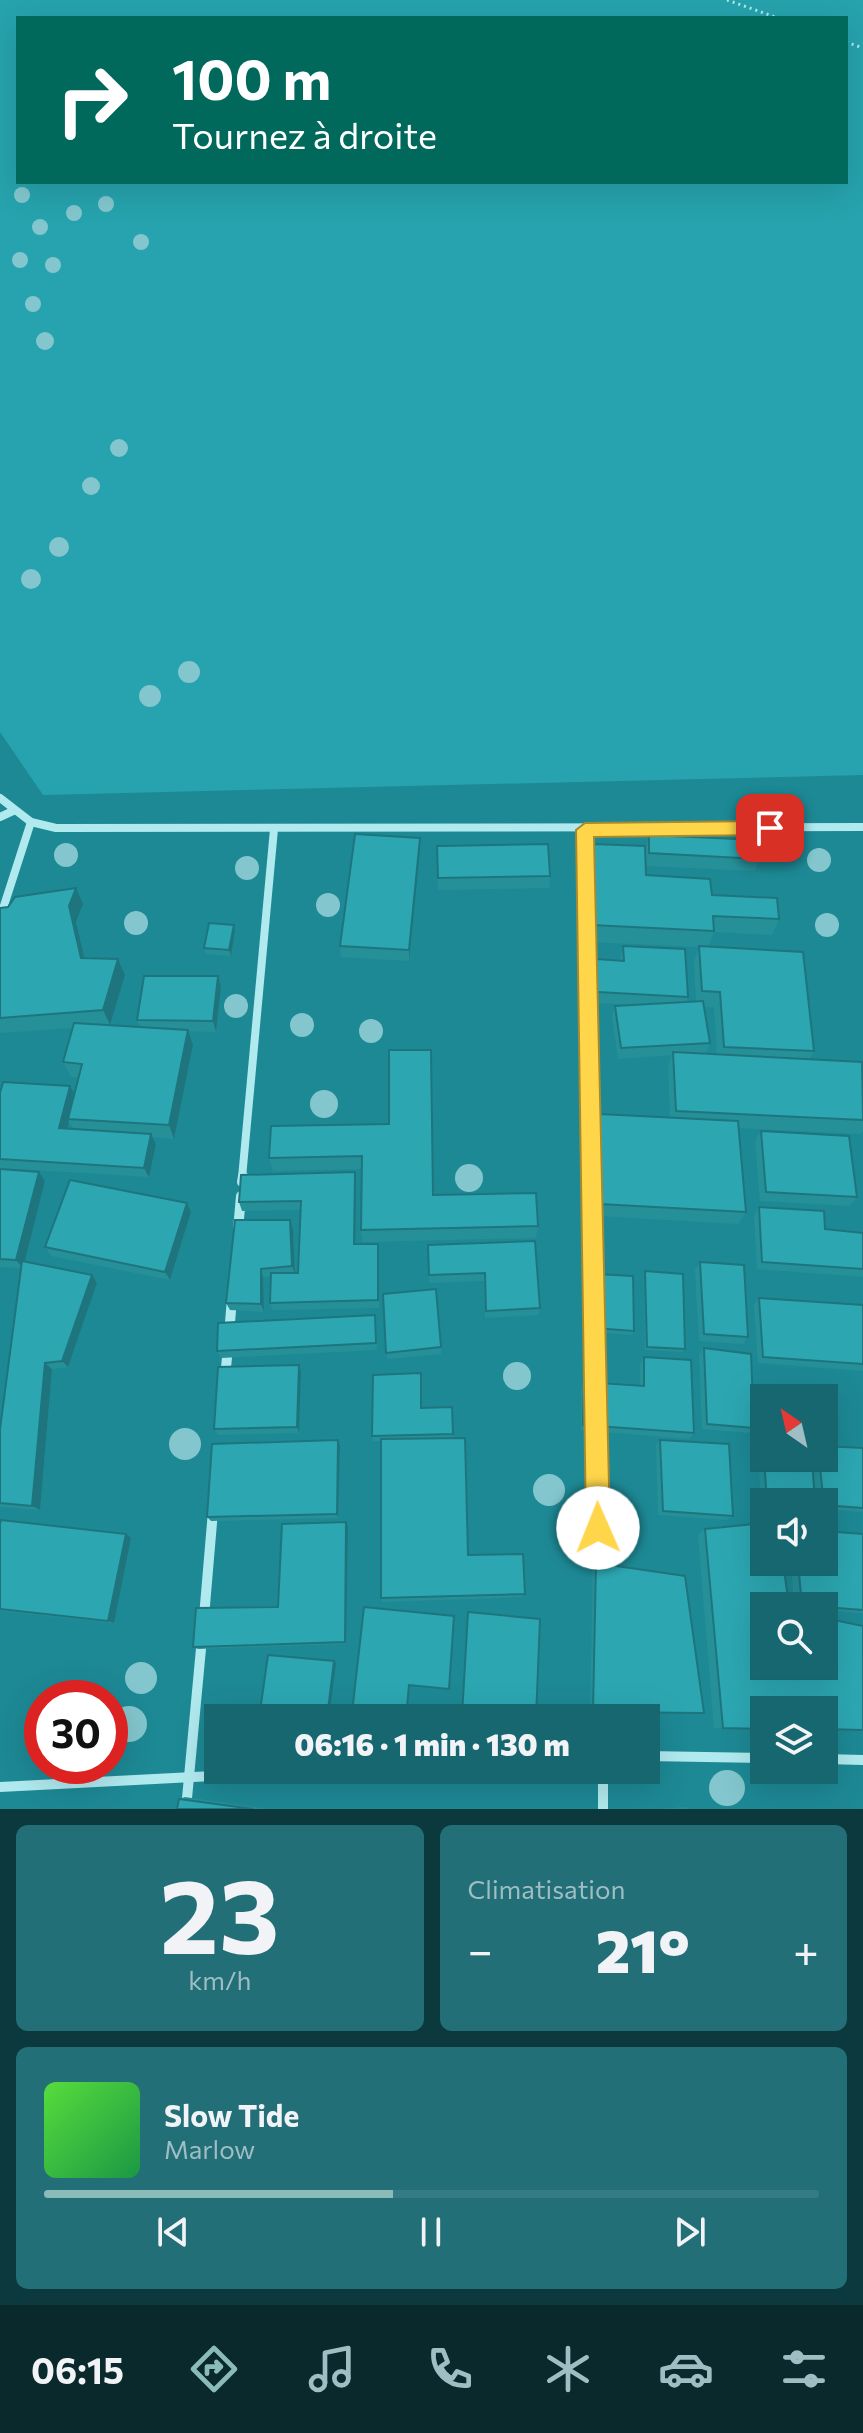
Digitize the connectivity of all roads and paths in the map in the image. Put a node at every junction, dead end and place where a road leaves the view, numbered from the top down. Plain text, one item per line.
1 (727, 0) edge
2 (772, 16) edge
3 (0, 798) edge
4 (13, 811) junction
5 (0, 817) edge
6 (31, 822) junction
7 (863, 827) edge
8 (274, 829) junction
9 (585, 830) junction
10 (0, 918) edge
11 (237, 1240) edge
12 (233, 1287) edge
13 (594, 1290) edge
14 (594, 1306) edge
15 (223, 1398) edge
16 (596, 1401) edge
17 (596, 1417) edge
18 (215, 1492) edge
19 (599, 1591) edge
20 (601, 1686) edge
21 (602, 1704) edge
22 (660, 1756) edge
23 (750, 1758) edge
24 (838, 1759) edge
25 (863, 1760) edge
26 (204, 1776) edge
27 (190, 1777) junction
28 (603, 1784) edge
29 (0, 1787) edge
30 (186, 1809) edge
31 (603, 1809) edge

1 - 2 path
3 - 4 street
4 - 5 street
4 - 6 street
6 - 8 street
6 - 10 street
7 - 9 street
8 - 9 street
8 - 11 street
9 - 13 street
12 - 15 street
14 - 16 street
17 - 19 street
18 - 27 street
20 - 21 street
22 - 23 street
24 - 25 street
26 - 27 street
27 - 29 street
27 - 30 street
28 - 31 street

